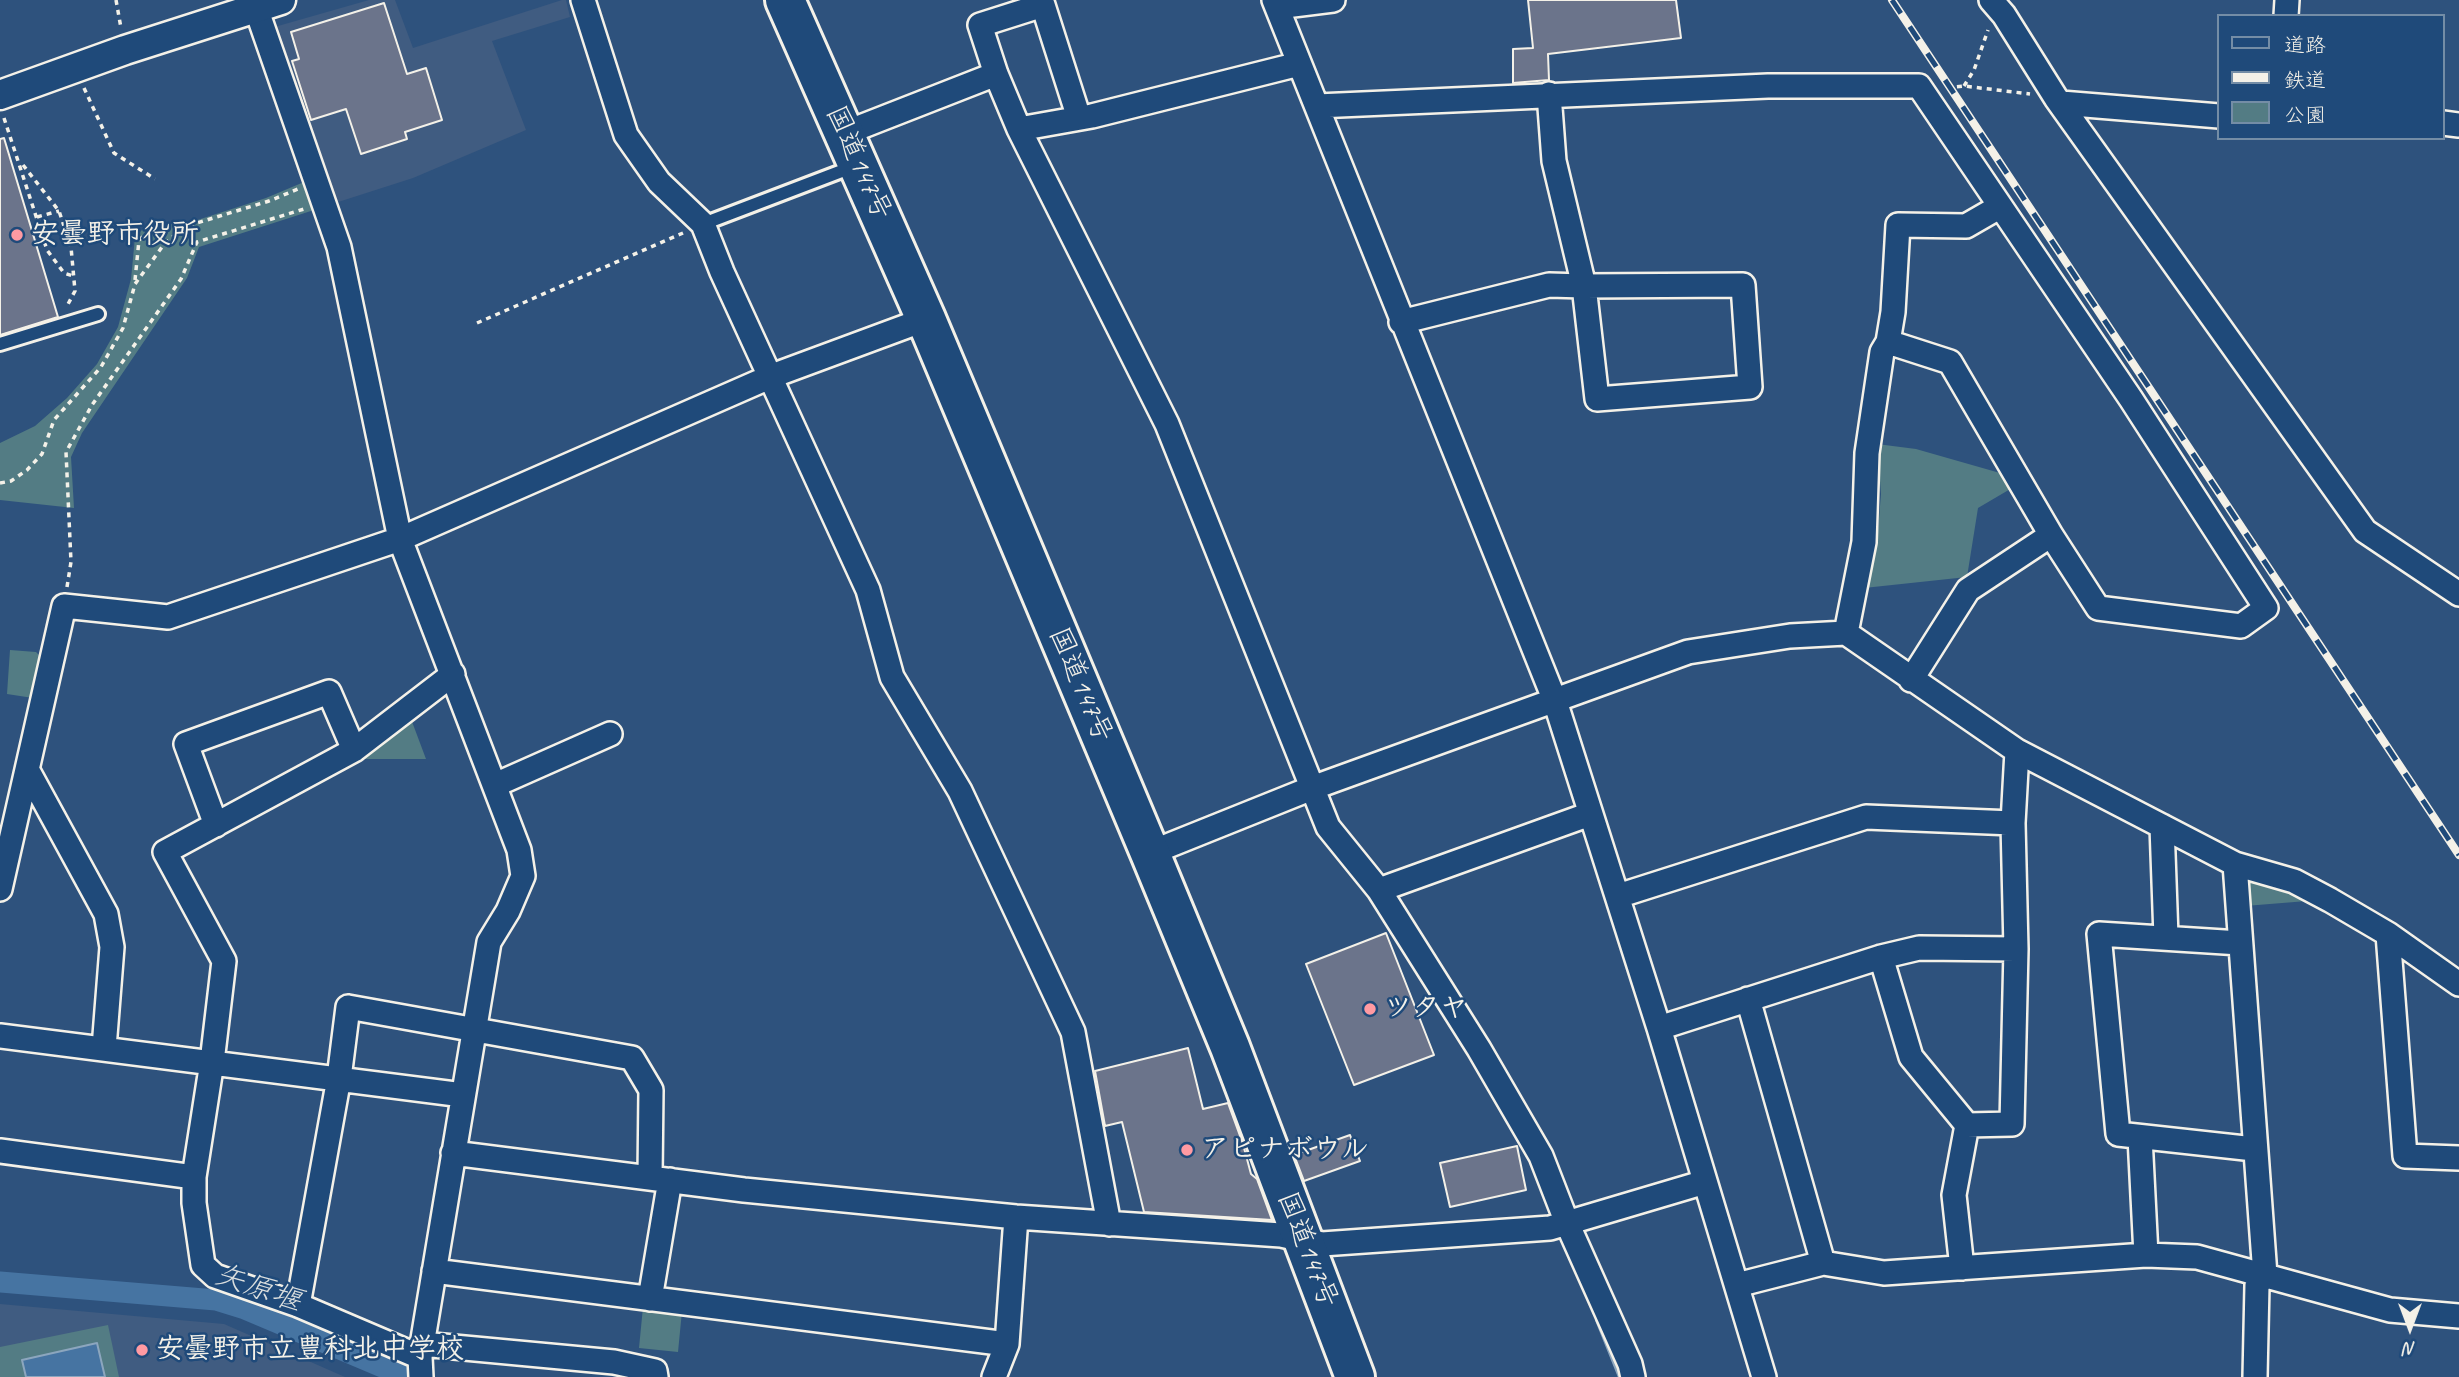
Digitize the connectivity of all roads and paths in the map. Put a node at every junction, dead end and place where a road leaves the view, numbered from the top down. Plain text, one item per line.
1 (583, 0) edge
2 (785, 0) edge
3 (1333, 0) edge
4 (1994, 3) edge
5 (268, 4) edge
6 (1275, 4) edge
7 (1299, 64) junction
8 (996, 74) junction
9 (82, 84) dead end
10 (1919, 86) junction
11 (1964, 86) junction
12 (1549, 94) junction
13 (2059, 100) junction
14 (1, 104) edge
15 (1317, 106) junction
16 (2218, 116) edge
17 (1079, 118) junction
18 (1020, 129) junction
19 (852, 149) junction
20 (19, 161) junction
21 (155, 179) dead end
22 (319, 192) junction
23 (1999, 207) junction
24 (58, 211) junction
25 (37, 217) junction
26 (703, 224) junction
27 (187, 226) junction
28 (73, 276) junction
29 (135, 284) junction
30 (1584, 286) junction
31 (65, 310) dead end
32 (98, 314) dead end
33 (926, 319) junction
34 (1401, 322) junction
35 (477, 323) dead end
36 (1888, 342) junction
37 (0, 344) edge
38 (772, 376) junction
39 (0, 483) edge
40 (2051, 535) junction
41 (400, 539) junction
42 (2459, 594) edge
43 (64, 606) junction
44 (1846, 633) junction
45 (453, 674) junction
46 (1911, 680) junction
47 (1555, 701) junction
48 (610, 734) dead end
49 (354, 750) junction
50 (2017, 751) junction
51 (28, 771) junction
52 (495, 785) junction
53 (1312, 788) junction
54 (1590, 814) junction
55 (2013, 822) junction
56 (216, 825) junction
57 (2162, 826) junction
58 (6, 828) edge
59 (1150, 853) junction
60 (2235, 864) junction
61 (0, 889) edge
62 (1379, 890) junction
63 (1618, 896) junction
64 (2388, 934) junction
65 (2166, 937) junction
66 (2240, 943) junction
67 (2016, 949) junction
68 (1881, 957) junction
69 (2459, 984) edge
70 (1748, 999) junction
71 (1659, 1028) junction
72 (473, 1031) junction
73 (0, 1035) edge
74 (104, 1048) junction
75 (212, 1062) junction
76 (339, 1078) junction
77 (463, 1095) junction
78 (1967, 1125) junction
79 (2140, 1137) junction
80 (2254, 1149) junction
81 (0, 1151) edge
82 (453, 1153) junction
83 (2459, 1158) edge
84 (194, 1177) junction
85 (660, 1178) junction
86 (1705, 1182) junction
87 (1016, 1217) junction
88 (1567, 1223) junction
89 (1109, 1224) junction
90 (1302, 1239) junction
91 (2146, 1255) junction
92 (1823, 1263) junction
93 (1962, 1268) junction
94 (434, 1271) junction
95 (2265, 1275) junction
96 (1737, 1285) junction
97 (650, 1299) junction
98 (298, 1305) junction
99 (2459, 1315) edge
100 (1007, 1344) junction
101 (421, 1359) edge
102 (656, 1377) edge
103 (994, 1377) edge
104 (1355, 1377) edge
105 (1633, 1377) edge
106 (1764, 1377) edge
107 (2255, 1377) edge

1 - 26 street
2 - 19 highway, 国道147号
3 - 6 street
4 - 11 path
4 - 13 street
5 - 14 street
5 - 22 street
6 - 7 street
7 - 15 street
7 - 17 street
8 - 17 street
8 - 18 street
8 - 19 street
9 - 21 path
10 - 11 path
10 - 12 street
10 - 23 street
11 - 13 path
12 - 15 street
12 - 30 street
13 - 16 street
13 - 42 street
14 - 20 path
15 - 34 street
17 - 18 street
18 - 53 street
19 - 26 lane
19 - 33 highway, 国道147号
20 - 24 path
20 - 25 path
22 - 27 path
22 - 41 street
22 - 43 path
23 - 36 street
23 - 40 street
24 - 25 path
24 - 28 path
25 - 28 path
26 - 35 path
26 - 38 street
27 - 29 path
27 - 29 path
28 - 31 path
29 - 39 path
30 - 30 street
30 - 34 street
32 - 37 lane
33 - 38 street
33 - 59 highway, 国道147号
34 - 47 street
36 - 40 street
36 - 44 street
38 - 41 street
38 - 89 street
40 - 46 street
41 - 43 street
41 - 45 street
43 - 51 street
44 - 46 street
44 - 47 street
45 - 49 street
45 - 52 street
46 - 50 street
47 - 53 street
47 - 54 street
48 - 52 street
49 - 56 street
49 - 56 street
50 - 55 street
50 - 57 street
51 - 58 street
51 - 74 street
52 - 72 street
53 - 59 street
53 - 62 street
54 - 62 street
54 - 63 street
55 - 63 street
55 - 67 street
56 - 75 street
57 - 60 street
57 - 65 street
58 - 61 street
59 - 90 highway, 国道147号
60 - 64 street
60 - 66 street
62 - 88 street
63 - 71 street
64 - 69 street
64 - 83 street
65 - 66 street
65 - 79 street
66 - 80 street
67 - 68 street
67 - 78 street
68 - 70 street
68 - 78 street
70 - 71 street
70 - 92 street
71 - 86 street
72 - 76 street
72 - 77 street
72 - 85 street
73 - 74 street
74 - 75 street
75 - 76 street
75 - 84 street
76 - 77 street
76 - 98 street
77 - 82 street
78 - 93 street
79 - 80 street
79 - 91 street
80 - 95 street
81 - 84 street
82 - 85 street
82 - 94 street
84 - 98 street
85 - 87 street
85 - 97 street
86 - 88 street
86 - 96 street
87 - 89 street
87 - 100 street
88 - 90 street
88 - 105 street
89 - 90 street
90 - 104 highway, 国道147号
91 - 93 street
91 - 95 street
92 - 93 street
92 - 96 street
94 - 97 street
94 - 101 street
95 - 99 street
95 - 107 street
96 - 106 street
97 - 100 street
98 - 101 street
100 - 103 street
101 - 102 street

